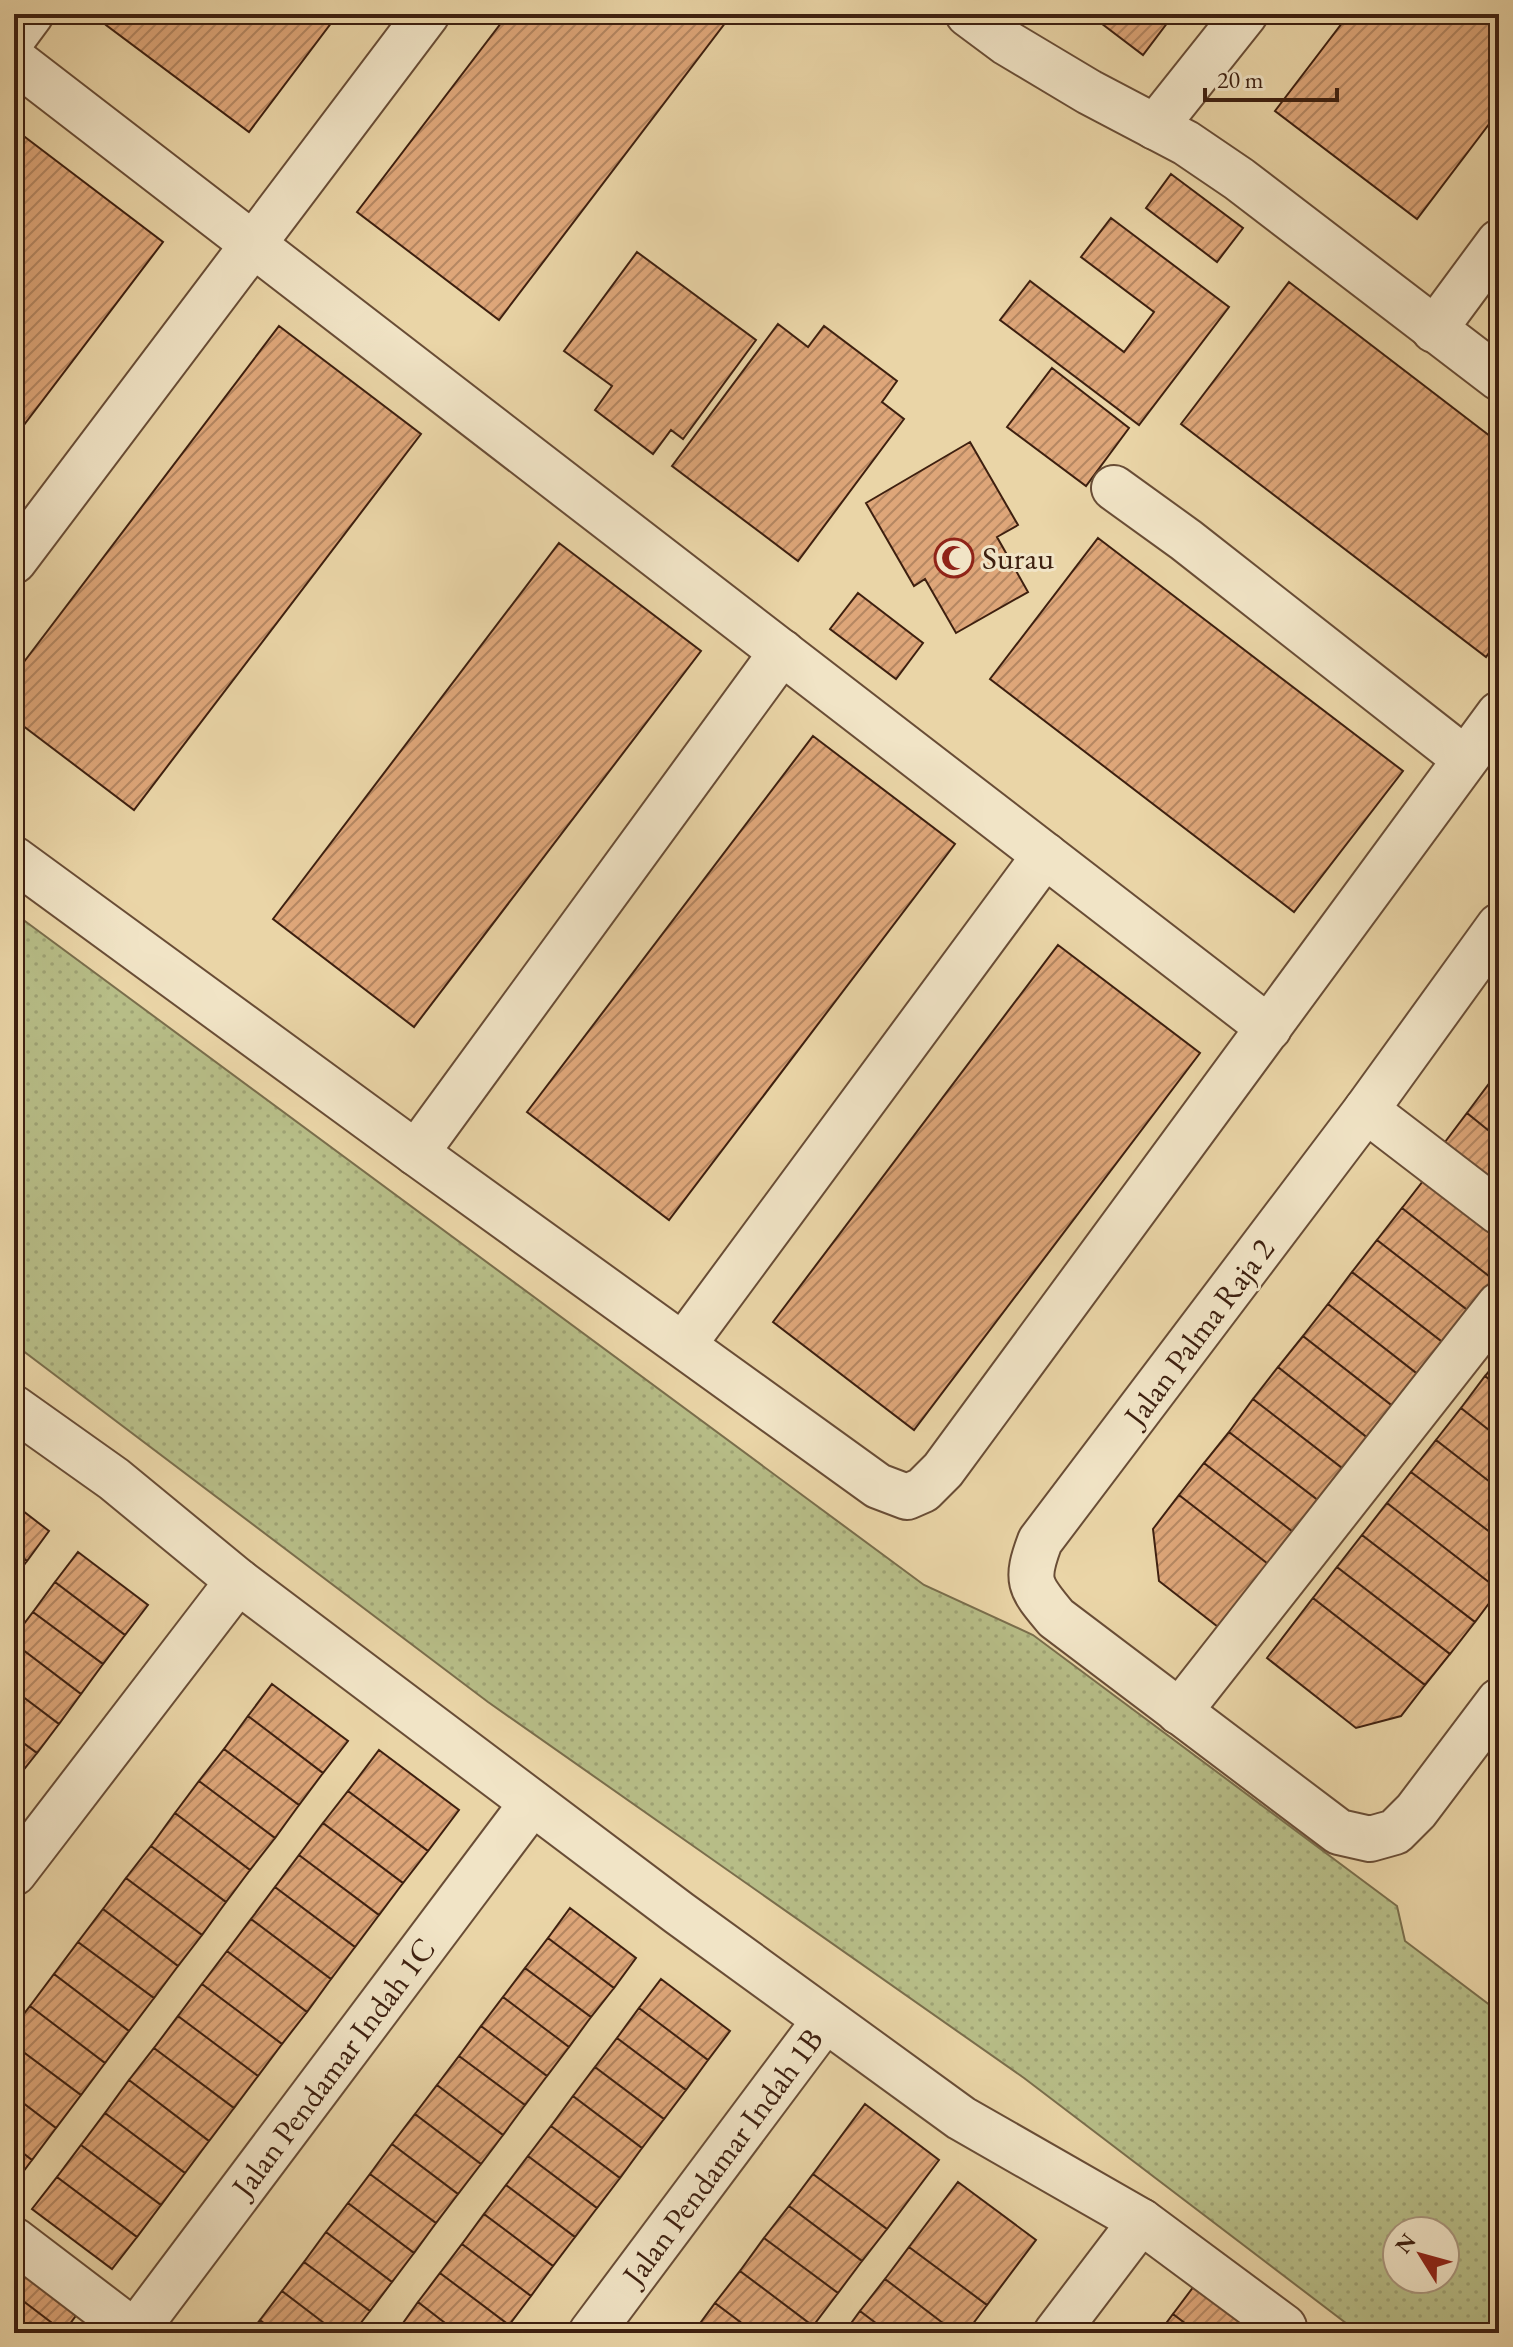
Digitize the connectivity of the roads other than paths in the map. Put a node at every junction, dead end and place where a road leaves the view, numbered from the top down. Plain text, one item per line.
1 (31, 14) edge
2 (427, 14) edge
3 (968, 14) edge
4 (1245, 14) edge
5 (14, 37) edge
6 (14, 60) edge
7 (1155, 127) junction
8 (1499, 242) edge
9 (253, 245) junction
10 (1434, 330) junction
11 (1499, 378) edge
12 (1114, 488) dead end
13 (14, 561) edge
14 (782, 652) junction
15 (1499, 714) edge
16 (1465, 759) junction
17 (1045, 855) junction
18 (14, 859) edge
19 (1499, 926) edge
20 (1269, 1028) junction
21 (1366, 1110) junction
22 (416, 1153) junction
23 (1499, 1212) edge
24 (1499, 1305) edge
25 (684, 1344) junction
26 (14, 1408) edge
27 (238, 1581) junction
28 (1499, 1701) edge
29 (1179, 1712) junction
30 (532, 1803) junction
31 (14, 1873) edge
32 (825, 2020) junction
33 (1141, 2221) junction
34 (14, 2240) edge
35 (1284, 2327) dead end
36 (135, 2333) edge
37 (591, 2333) edge
38 (1056, 2333) edge

1 - 5 street
2 - 9 street
3 - 7 street
4 - 7 street
6 - 9 street
7 - 10 street
8 - 10 street
9 - 13 street
9 - 14 street
10 - 11 street
12 - 16 street
14 - 17 street
14 - 22 street
15 - 16 street
16 - 20 street
17 - 20 street
17 - 25 street
18 - 22 street
19 - 21 street, Jalan Palma Raja 2
20 - 25 street
21 - 23 street
21 - 29 street, Jalan Palma Raja 2
22 - 25 street
24 - 29 street
26 - 27 street
27 - 30 street
27 - 31 street
28 - 29 street, Jalan Palma Raja 2
30 - 32 street
30 - 36 street, Jalan Pendamar Indah 1C
32 - 33 street
32 - 37 street, Jalan Pendamar Indah 1B
33 - 35 street
33 - 38 street
34 - 36 street

